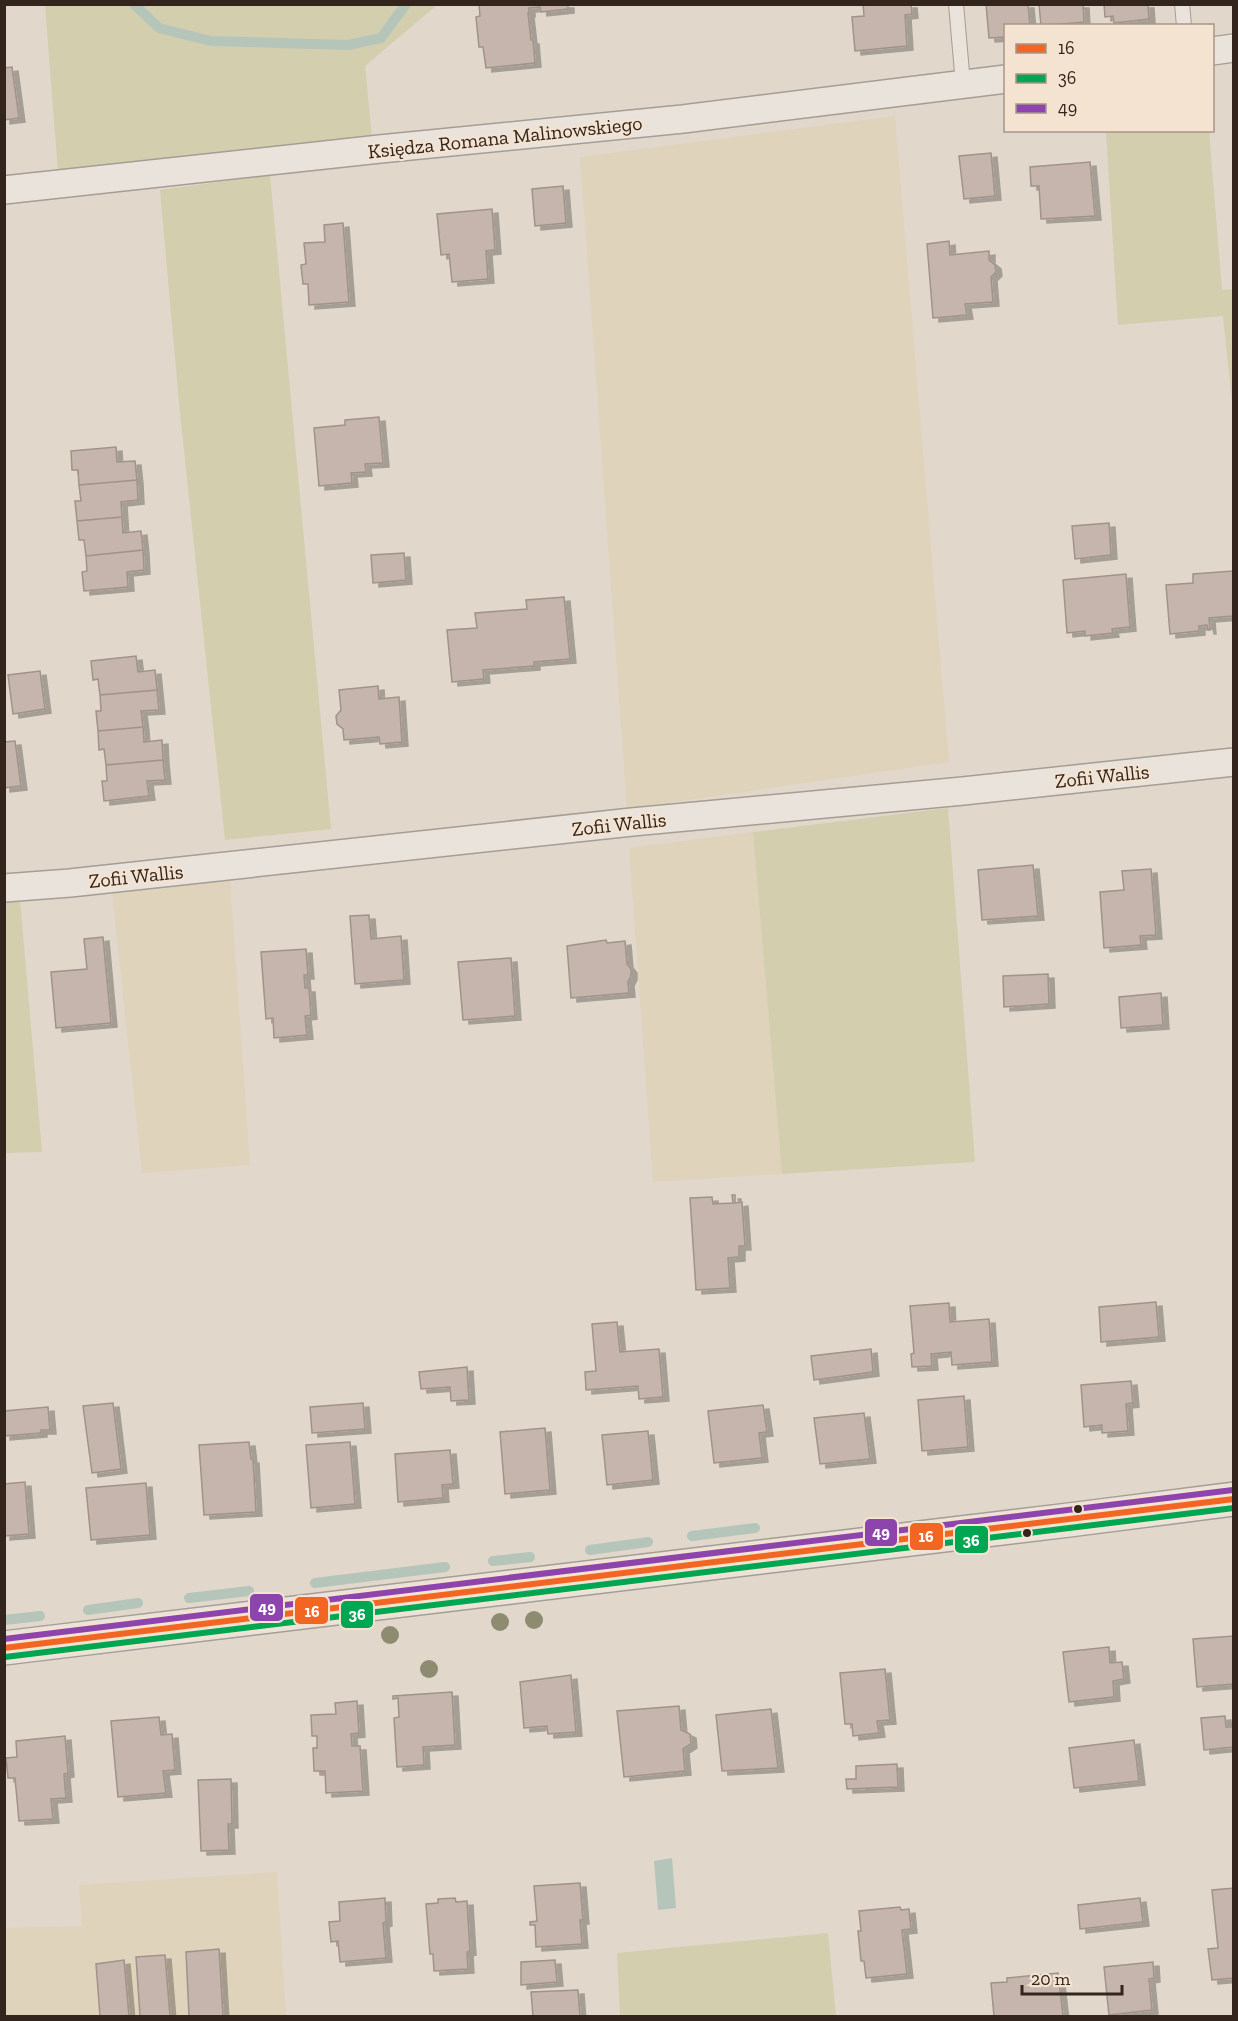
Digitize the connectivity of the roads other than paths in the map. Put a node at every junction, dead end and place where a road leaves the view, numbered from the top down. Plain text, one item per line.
1 (956, 4) edge
2 (1182, 4) edge
3 (1184, 24) edge
4 (1233, 48) edge
5 (1214, 51) edge
6 (1004, 79) edge
7 (963, 84) junction
8 (4, 190) edge
9 (1233, 762) edge
10 (4, 888) edge
11 (1233, 1499) edge
12 (4, 1648) edge

1 - 7 lane
2 - 3 lane
4 - 5 street
6 - 7 street, Księdza Romana Malinowskiego
7 - 8 street, Księdza Romana Malinowskiego
9 - 10 street, Zofii Wallis
11 - 12 street

